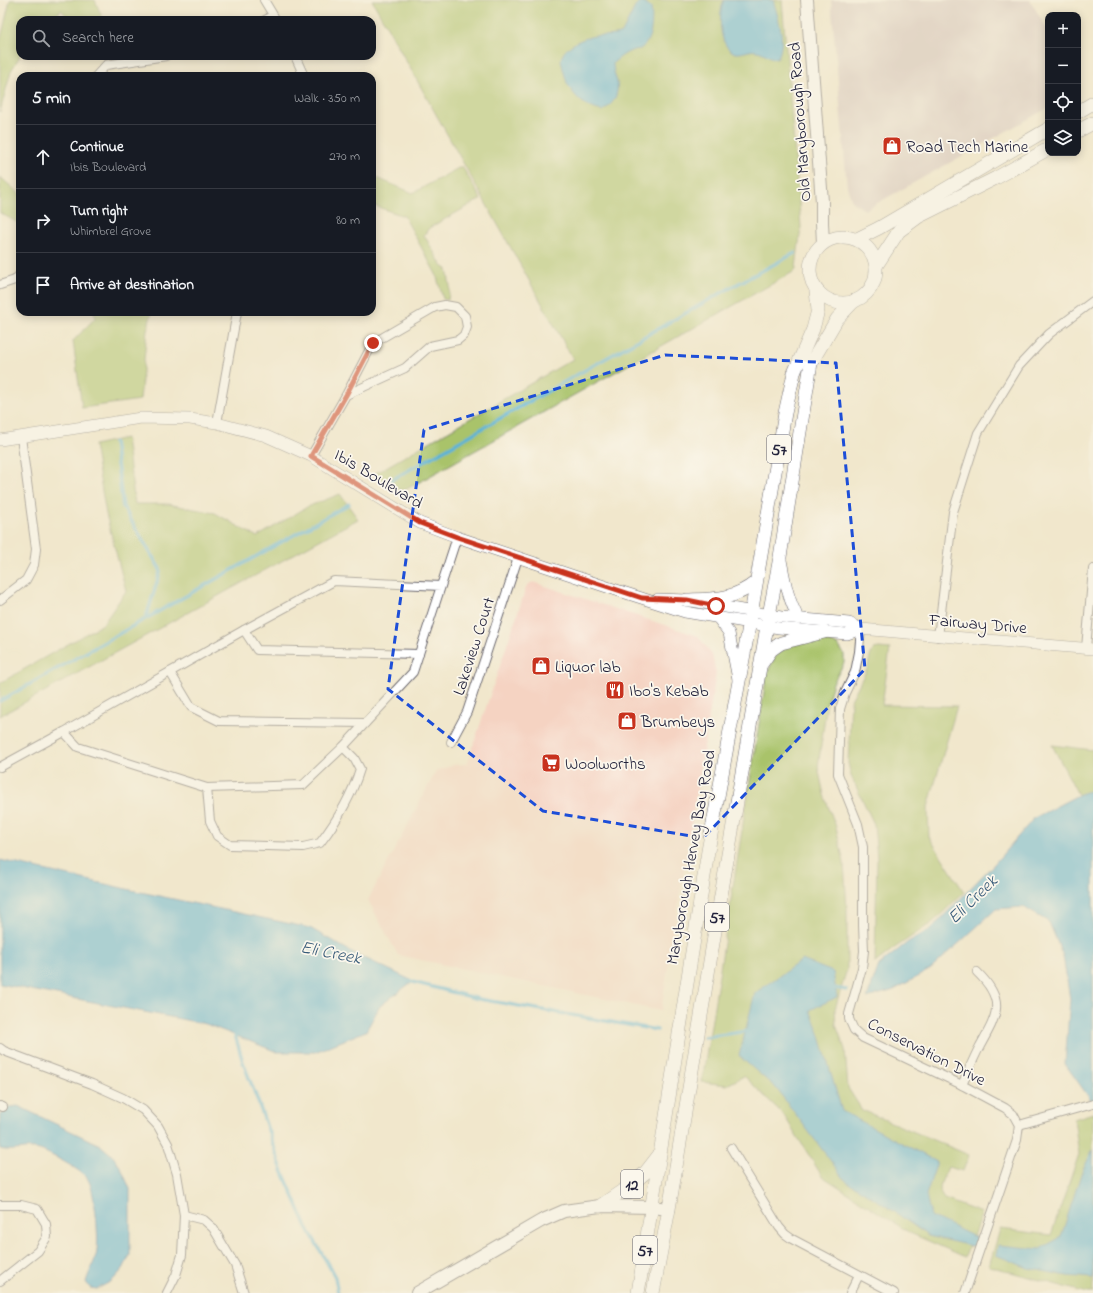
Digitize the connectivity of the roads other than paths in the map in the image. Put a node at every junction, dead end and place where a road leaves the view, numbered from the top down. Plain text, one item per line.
1 (264, 0) edge
2 (807, 0) edge
3 (273, 16) edge
4 (139, 60) edge
5 (297, 60) edge
6 (100, 72) edge
7 (302, 72) edge
8 (1093, 103) edge
9 (1081, 110) edge
10 (1093, 123) edge
11 (1081, 129) edge
12 (1045, 131) edge
13 (1045, 150) edge
14 (857, 239) junction
15 (824, 243) junction
16 (876, 266) junction
17 (16, 279) edge
18 (0, 285) edge
19 (816, 290) junction
20 (854, 301) junction
21 (1093, 301) edge
22 (236, 316) edge
23 (346, 395) junction
24 (217, 423) junction
25 (21, 437) junction
26 (0, 440) edge
27 (311, 456) junction
28 (457, 537) junction
29 (780, 557) junction
30 (518, 558) junction
31 (1093, 569) edge
32 (756, 582) junction
33 (440, 586) junction
34 (642, 598) junction
35 (0, 600) edge
36 (687, 600) junction
37 (751, 617) junction
38 (718, 618) junction
39 (799, 619) junction
40 (768, 620) junction
41 (861, 629) junction
42 (244, 630) junction
43 (824, 632) junction
44 (938, 637) junction
45 (1089, 648) edge
46 (419, 654) junction
47 (760, 664) junction
48 (170, 672) junction
49 (739, 684) junction
50 (365, 723) junction
51 (64, 732) junction
52 (451, 742) dead end
53 (343, 747) junction
54 (0, 767) edge
55 (207, 788) junction
56 (977, 972) dead end
57 (0, 1048) edge
58 (962, 1085) junction
59 (1093, 1104) edge
60 (1019, 1125) junction
61 (731, 1148) dead end
62 (659, 1155) junction
63 (0, 1205) edge
64 (600, 1206) junction
65 (652, 1207) junction
66 (669, 1209) junction
67 (184, 1215) junction
68 (859, 1275) junction
69 (0, 1281) edge
70 (167, 1293) edge
71 (244, 1293) edge
72 (417, 1293) edge
73 (638, 1293) edge
74 (653, 1293) edge
75 (850, 1293) edge
76 (894, 1293) edge
77 (965, 1293) edge

1 - 3 street
2 - 15 main road, Old Maryborough Road
4 - 6 street
5 - 7 street
8 - 9 main road
10 - 11 main road
12 - 14 main road
13 - 16 main road, 57
14 - 15 main road
14 - 16 main road
15 - 19 main road, 57
16 - 20 main road, 57
17 - 18 street
19 - 20 main road
19 - 32 main road, Maryborough Hervey Bay Road / 57
20 - 29 main road, 57
21 - 44 street
22 - 24 street
23 - 23 street
23 - 27 street
24 - 25 street, Ibis Boulevard
24 - 27 street, Ibis Boulevard
25 - 26 street, Ibis Boulevard
25 - 35 street
27 - 28 street, Ibis Boulevard
28 - 30 street, Ibis Boulevard
28 - 33 street
29 - 39 street
29 - 40 main road, 57
30 - 34 street, Ibis Boulevard
30 - 52 street, Lakeview Court
31 - 45 street
32 - 36 main road
32 - 37 main road, Maryborough Hervey Bay Road / 57
33 - 42 street
33 - 46 street
34 - 36 street, Ibis Boulevard
34 - 38 street, Ibis Boulevard
36 - 37 street, Ibis Boulevard
37 - 38 street, Ibis Boulevard
37 - 40 street, Fairway Drive
37 - 49 main road, Maryborough Hervey Bay Road / 57
38 - 49 street
39 - 40 street, Fairway Drive
39 - 41 street, Fairway Drive
40 - 43 street, Fairway Drive
40 - 47 main road, 57
41 - 43 street, Fairway Drive
41 - 44 street, Fairway Drive
41 - 58 street, Conservation Drive
42 - 46 street
42 - 48 street
43 - 47 main road
44 - 45 street, Fairway Drive
46 - 50 street
47 - 66 main road, 57
48 - 50 street
48 - 51 street
49 - 62 main road, Maryborough Hervey Bay Road / 57
50 - 53 street
51 - 54 street
51 - 55 street
53 - 55 street
53 - 55 street
56 - 58 street
57 - 67 street
58 - 60 street, Conservation Drive
59 - 60 street
60 - 77 street
61 - 68 street
62 - 64 main road, 12
62 - 65 main road, Maryborough Hervey Bay Road / 57
63 - 69 street
64 - 65 main road, 12
64 - 72 main road, 12
65 - 66 main road, 12
65 - 73 main road, Maryborough Hervey Bay Road / 57
66 - 74 main road, 57
67 - 70 street
67 - 71 street
68 - 75 street
68 - 76 street

